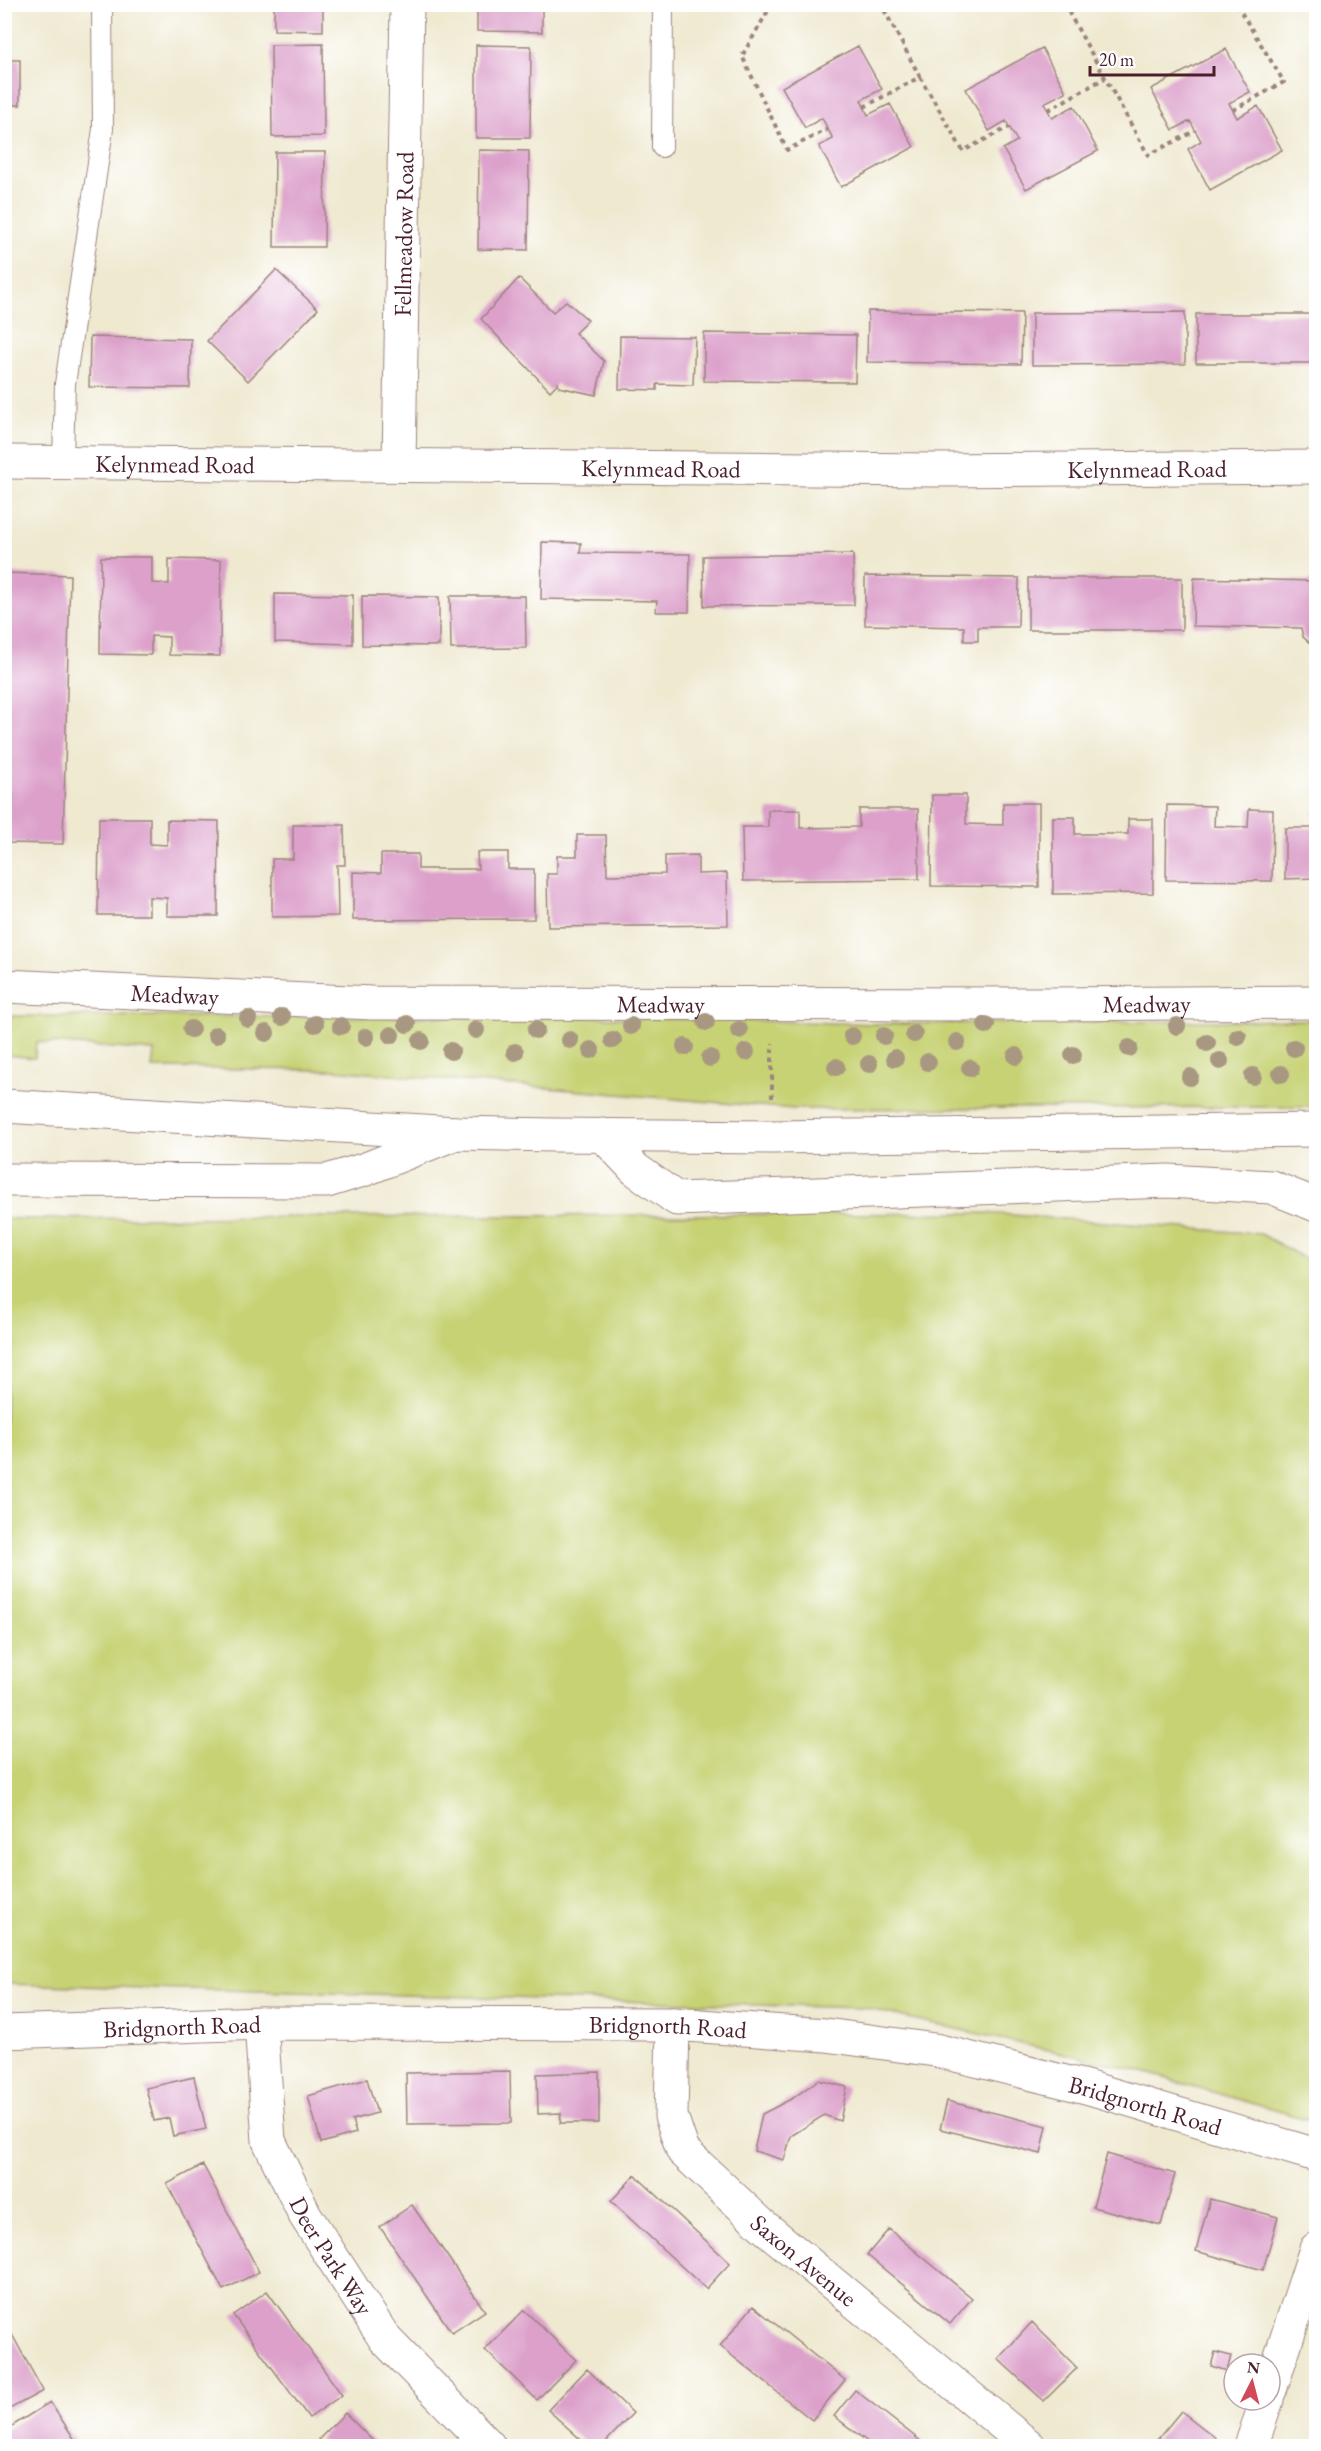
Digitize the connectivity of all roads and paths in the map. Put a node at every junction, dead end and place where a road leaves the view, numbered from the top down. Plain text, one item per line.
1 (102, 4) edge
2 (406, 4) edge
3 (663, 4) edge
4 (772, 4) edge
5 (881, 4) edge
6 (1064, 4) edge
7 (1236, 4) edge
8 (920, 77) junction
9 (1105, 78) junction
10 (864, 107) dead end
11 (1048, 110) dead end
12 (1233, 110) dead end
13 (1009, 127) dead end
14 (828, 129) dead end
15 (1196, 131) dead end
16 (662, 147) dead end
17 (4, 462) edge
18 (63, 462) junction
19 (399, 464) junction
20 (1317, 467) edge
21 (4, 986) edge
22 (1317, 1002) edge
23 (4, 1106) edge
24 (1317, 1130) edge
25 (456, 1133) junction
26 (603, 1135) junction
27 (4, 1180) edge
28 (1317, 1205) edge
29 (261, 2023) junction
30 (673, 2024) junction
31 (4, 2032) edge
32 (1317, 2155) edge
33 (1317, 2249) edge
34 (1282, 2354) edge
35 (1263, 2412) edge
36 (489, 2446) edge
37 (1029, 2446) edge
38 (1251, 2446) edge

1 - 18 lane
2 - 19 street, Fellmeadow Road
3 - 16 lane
4 - 14 path
5 - 8 path
6 - 9 path
7 - 12 path
8 - 10 path
8 - 13 path
9 - 11 path
9 - 15 path
17 - 18 street, Kelynmead Road
18 - 19 street, Kelynmead Road
19 - 20 street, Kelynmead Road
21 - 22 street, Meadway
23 - 25 street
24 - 26 street
25 - 26 street
25 - 27 street
26 - 28 street
29 - 30 street, Bridgnorth Road
29 - 31 street, Bridgnorth Road
29 - 36 street, Deer Park Way
30 - 32 street, Bridgnorth Road
30 - 37 street, Saxon Avenue
33 - 34 street
35 - 38 street

